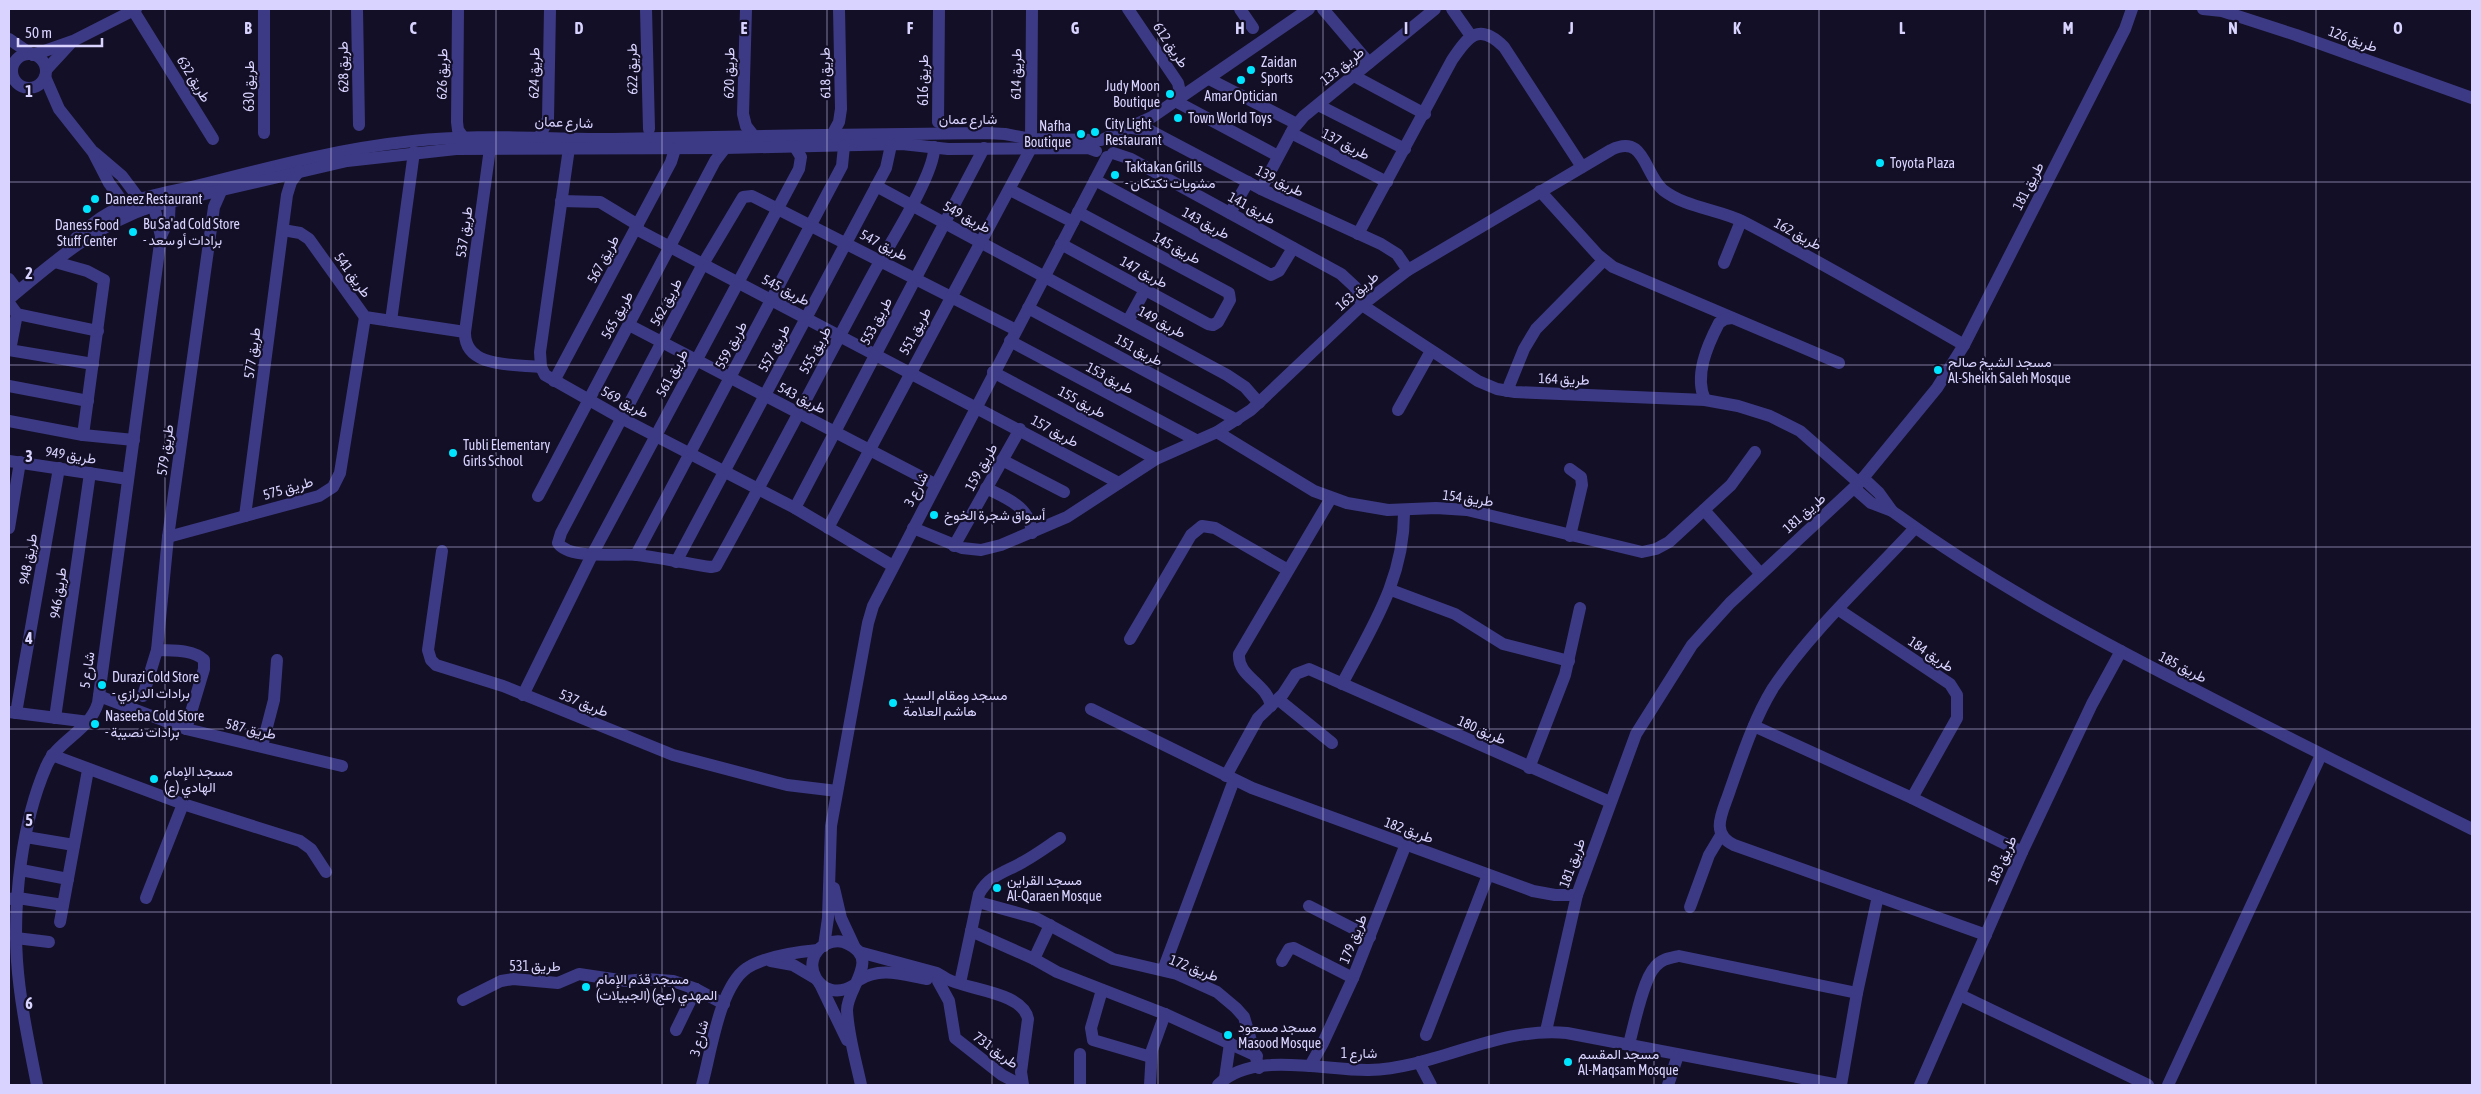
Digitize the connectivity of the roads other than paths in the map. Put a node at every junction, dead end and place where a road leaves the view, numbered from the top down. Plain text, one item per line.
1 (134, 9) edge
2 (264, 9) edge
3 (357, 9) edge
4 (458, 9) edge
5 (550, 9) edge
6 (646, 9) edge
7 (746, 9) edge
8 (839, 9) edge
9 (939, 9) edge
10 (1032, 9) edge
11 (1128, 9) edge
12 (1240, 9) edge
13 (1308, 9) edge
14 (1323, 9) edge
15 (1435, 9) edge
16 (1452, 9) edge
17 (2132, 9) edge
18 (2142, 9) edge
19 (2203, 9) edge
20 (2221, 10) edge
21 (1253, 28) dead end
22 (2125, 29) junction
23 (1471, 36) junction
24 (9, 39) edge
25 (73, 41) junction
26 (32, 55) junction
27 (1369, 63) junction
28 (10, 69) edge
29 (45, 73) junction
30 (1354, 76) junction
31 (1209, 79) junction
32 (28, 88) junction
33 (10, 94) edge
34 (2472, 98) edge
35 (1177, 102) junction
36 (1318, 105) junction
37 (59, 109) junction
38 (1425, 114) junction
39 (938, 122) dead end
40 (359, 124) dead end
41 (649, 128) dead end
42 (1132, 128) junction
43 (1294, 128) junction
44 (264, 132) dead end
45 (753, 135) junction
46 (832, 135) junction
47 (540, 136) junction
48 (463, 137) junction
49 (213, 139) dead end
50 (491, 142) junction
51 (1024, 144) junction
52 (891, 145) junction
53 (795, 146) junction
54 (844, 146) junction
55 (1630, 146) joint
56 (934, 147) junction
57 (569, 148) junction
58 (725, 148) junction
59 (984, 148) junction
60 (1104, 148) junction
61 (675, 149) junction
62 (1405, 149) junction
63 (93, 152) junction
64 (414, 152) junction
65 (1278, 156) junction
66 (1582, 167) junction
67 (299, 172) junction
68 (276, 177) junction
69 (1095, 180) junction
70 (1248, 182) junction
71 (1387, 182) junction
72 (876, 186) junction
73 (1261, 189) junction
74 (1010, 190) junction
75 (221, 191) junction
76 (1540, 191) junction
77 (206, 194) junction
78 (287, 194) junction
79 (170, 197) junction
80 (561, 201) junction
81 (740, 201) joint
82 (148, 202) junction
83 (911, 204) junction
84 (214, 207) junction
85 (127, 208) junction
86 (778, 209) junction
87 (1230, 213) junction
88 (1075, 217) junction
89 (1741, 221) junction
90 (945, 223) junction
91 (811, 225) junction
92 (637, 227) junction
93 (284, 230) junction
94 (1358, 234) junction
95 (161, 236) junction
96 (982, 242) junction
97 (846, 243) junction
98 (1061, 244) junction
99 (670, 247) junction
100 (1293, 248) junction
101 (881, 260) junction
102 (1604, 260) junction
103 (55, 262) junction
104 (1724, 263) dead end
105 (703, 264) junction
106 (1408, 270) junction
107 (1044, 276) junction
108 (916, 278) junction
109 (9, 279) edge
110 (737, 282) junction
111 (1146, 290) junction
112 (14, 295) edge
113 (951, 296) junction
114 (772, 300) junction
115 (9, 303) edge
116 (1362, 305) junction
117 (1028, 308) junction
118 (17, 314) junction
119 (365, 316) junction
120 (807, 318) junction
121 (1732, 318) junction
122 (391, 320) junction
123 (1128, 321) junction
124 (1213, 324) joint
125 (629, 325) junction
126 (98, 331) junction
127 (465, 332) junction
128 (840, 335) junction
129 (1013, 336) junction
130 (661, 343) junction
131 (1964, 345) junction
132 (9, 350) edge
133 (1432, 351) junction
134 (876, 354) junction
135 (696, 360) junction
136 (1839, 363) dead end
137 (93, 364) junction
138 (541, 367) junction
139 (911, 372) junction
140 (993, 372) junction
141 (730, 378) junction
142 (554, 381) junction
143 (9, 386) edge
144 (1507, 391) junction
145 (766, 397) junction
146 (589, 400) junction
147 (1705, 400) junction
148 (88, 401) junction
149 (1259, 403) junction
150 (976, 406) junction
151 (1398, 410) dead end
152 (798, 413) junction
153 (621, 418) junction
154 (1237, 420) junction
155 (9, 421) edge
156 (1020, 429) junction
157 (835, 432) junction
158 (1217, 432) junction
159 (83, 435) junction
160 (656, 436) junction
161 (134, 440) junction
162 (1196, 440) junction
163 (869, 450) junction
164 (1755, 452) dead end
165 (690, 453) junction
166 (1156, 459) junction
167 (1002, 460) junction
168 (14, 461) edge
169 (59, 468) junction
170 (1570, 469) dead end
171 (724, 470) junction
172 (90, 473) junction
173 (128, 478) junction
174 (1119, 483) junction
175 (1859, 483) junction
176 (935, 484) junction
177 (986, 488) junction
178 (759, 489) junction
179 (1064, 492) dead end
180 (538, 496) dead end
181 (1331, 498) junction
182 (795, 508) junction
183 (1404, 510) junction
184 (1704, 510) junction
185 (245, 516) junction
186 (9, 528) edge
187 (828, 528) junction
188 (913, 528) junction
189 (1915, 528) junction
190 (1032, 533) junction
191 (1570, 536) junction
192 (168, 537) junction
193 (954, 546) junction
194 (442, 551) dead end
195 (636, 555) junction
196 (592, 556) junction
197 (676, 562) junction
198 (893, 566) junction
199 (1288, 570) junction
200 (1760, 573) junction
201 (1391, 590) junction
202 (1580, 608) dead end
203 (1839, 610) junction
204 (1130, 640) dead end
205 (157, 650) junction
206 (2121, 652) junction
207 (277, 660) dead end
208 (1569, 661) junction
209 (1342, 684) junction
210 (523, 695) junction
211 (99, 696) junction
212 (143, 696) dead end
213 (1275, 703) junction
214 (1091, 709) dead end
215 (12, 713) edge
216 (55, 718) junction
217 (89, 722) junction
218 (1754, 726) junction
219 (186, 729) junction
220 (1332, 743) dead end
221 (262, 746) junction
222 (52, 755) junction
223 (2321, 755) junction
224 (342, 766) dead end
225 (1529, 768) junction
226 (88, 770) junction
227 (1230, 778) junction
228 (837, 791) junction
229 (1912, 798) junction
230 (1610, 802) junction
231 (183, 804) junction
232 (2472, 829) edge
233 (1721, 836) junction
234 (26, 837) junction
235 (1060, 838) dead end
236 (1406, 844) junction
237 (74, 845) junction
238 (2022, 852) junction
239 (829, 860) junction
240 (21, 870) junction
241 (326, 872) dead end
242 (1488, 876) junction
243 (68, 879) junction
244 (1576, 894) junction
245 (1878, 896) junction
246 (13, 898) edge
247 (146, 898) dead end
248 (978, 902) junction
249 (63, 904) junction
250 (1309, 906) dead end
251 (1690, 907) dead end
252 (60, 922) dead end
253 (1050, 925) junction
254 (971, 931) junction
255 (1986, 935) junction
256 (1370, 937) junction
257 (16, 938) junction
258 (49, 942) dead end
259 (821, 948) junction
260 (857, 950) junction
261 (1034, 959) junction
262 (769, 960) junction
263 (1282, 961) dead end
264 (1163, 970) junction
265 (1353, 978) junction
266 (942, 980) junction
267 (818, 981) junction
268 (856, 983) junction
269 (960, 983) junction
270 (696, 989) junction
271 (1102, 990) junction
272 (1857, 994) junction
273 (1960, 995) junction
274 (463, 1000) dead end
275 (724, 1004) junction
276 (1165, 1014) junction
277 (676, 1030) dead end
278 (1546, 1032) junction
279 (1426, 1035) dead end
280 (1230, 1043) junction
281 (1323, 1043) junction
282 (1629, 1044) junction
283 (1080, 1054) dead end
284 (1678, 1054) junction
285 (1151, 1057) junction
286 (855, 1058) junction
287 (1258, 1062) junction
288 (1419, 1062) junction
289 (1310, 1066) junction
290 (1332, 1068) junction
291 (1222, 1081) edge
292 (37, 1085) edge
293 (702, 1085) edge
294 (861, 1085) edge
295 (1022, 1085) edge
296 (1080, 1085) edge
297 (1150, 1085) edge
298 (1431, 1085) edge
299 (1668, 1085) edge
300 (1840, 1085) edge
301 (1920, 1085) edge
302 (2148, 1085) edge
303 (2168, 1085) edge

1 - 25 street
1 - 49 street, طريق 632
2 - 44 street, طريق 630
3 - 40 street, طريق 628
4 - 48 street, طريق 626
5 - 47 street, طريق 624
6 - 41 street, طريق 622
7 - 45 street, طريق 620
8 - 46 street, طريق 618
9 - 39 street, طريق 616
10 - 51 street, طريق 614
11 - 35 street, طريق 612
12 - 21 street
13 - 31 street, شارع عمان
14 - 27 street
15 - 27 street, طريق 133
16 - 23 street
17 - 22 street, طريق 181
18 - 22 street, طريق 181
19 - 20 street, طريق 126
20 - 34 street, طريق 126
22 - 131 street, طريق 181
23 - 38 street
23 - 66 street
24 - 26 street
25 - 26 street
25 - 29 street
26 - 28 street
26 - 29 street
27 - 30 street, طريق 133
28 - 32 street
29 - 32 street
29 - 37 street
30 - 36 street, طريق 133
30 - 38 street
31 - 35 street, شارع عمان
31 - 43 street, طريق 137
32 - 33 street
32 - 37 street
35 - 42 street, شارع عمان
35 - 65 street
36 - 43 street, طريق 133
36 - 62 street
37 - 63 street
38 - 62 street
42 - 60 street, شارع عمان
42 - 70 street, طريق 139
43 - 65 street, طريق 133
43 - 71 street, طريق 137
45 - 46 street, شارع عمان
45 - 47 street, شارع عمان
46 - 51 street, شارع عمان
47 - 50 street, شارع عمان
48 - 50 street, شارع عمان
48 - 79 street, شارع عمان
50 - 57 street, شارع عمان
50 - 64 street, شارع عمان
50 - 127 street, طريق 537
51 - 59 street, شارع عمان
51 - 60 street, شارع عمان
51 - 74 street, طريق 551
52 - 54 street, شارع عمان
52 - 56 street, شارع عمان
52 - 72 street, طريق 557
53 - 54 street, شارع عمان
53 - 58 street, شارع عمان
53 - 86 street, طريق 561
54 - 91 street, طريق 559
55 - 66 street, طريق 163
55 - 89 street, طريق 162
56 - 59 street, شارع عمان
56 - 83 street, طريق 555
57 - 61 street, شارع عمان
57 - 80 street
58 - 61 street, شارع عمان
58 - 99 street, طريق 565
59 - 90 street, طريق 553
60 - 69 street, شارع 3
60 - 87 street, طريق 141
61 - 92 street, طريق 567
62 - 71 street
63 - 82 street
63 - 85 street
64 - 67 street, شارع عمان
64 - 122 street
65 - 73 street, طريق 133
66 - 76 street, طريق 163
67 - 68 street, شارع عمان
67 - 78 street, طريق 577
68 - 75 street, شارع عمان
68 - 78 street
69 - 88 street, شارع 3
69 - 100 street, طريق 143
70 - 73 street, طريق 139
70 - 87 street
71 - 94 street
72 - 83 street, طريق 549
72 - 97 street, طريق 557
73 - 94 street, طريق 139
74 - 88 street
74 - 96 street, طريق 551
75 - 77 street, شارع عمان
75 - 84 street, طريق 579
76 - 102 street
76 - 106 street, طريق 163
77 - 79 street, شارع عمان
77 - 84 street
78 - 93 street, طريق 577
79 - 82 street, شارع عمان
79 - 95 street, شارع 5
80 - 92 street, طريق 545
80 - 138 street
81 - 86 street, طريق 547
81 - 105 street, طريق 562
82 - 85 street, شارع عمان
82 - 95 street, شارع 5
83 - 90 street, طريق 549
83 - 101 street, طريق 555
84 - 192 street, طريق 579
85 - 103 street, شارع عمان
86 - 91 street, طريق 547
86 - 110 street, طريق 561
87 - 100 street, طريق 141
88 - 98 street, شارع 3
88 - 124 street, طريق 145
89 - 104 street
89 - 131 street, طريق 162
90 - 96 street, طريق 549
90 - 108 street, طريق 553
91 - 97 street, طريق 547
91 - 114 street, طريق 559
92 - 99 street, طريق 545
92 - 142 street, طريق 567
93 - 119 street, طريق 541
93 - 185 street, طريق 577
94 - 106 street, طريق 139
95 - 161 street, شارع 5
96 - 107 street, طريق 549
96 - 113 street, طريق 551
97 - 101 street, طريق 547
97 - 120 street, طريق 557
98 - 107 street, شارع 3
98 - 111 street, طريق 147
99 - 105 street, طريق 545
99 - 125 street, طريق 565
100 - 116 street, طريق 141
101 - 108 street, طريق 547
101 - 128 street, طريق 555
102 - 121 street
102 - 144 street
103 - 112 street, شارع عمان
103 - 126 street
105 - 110 street, طريق 545
105 - 130 street, طريق 562
106 - 116 street, طريق 163
107 - 117 street, شارع 3
107 - 123 street, طريق 149
108 - 113 street, طريق 547
108 - 134 street, طريق 553
109 - 112 street
110 - 114 street, طريق 545
110 - 135 street, طريق 561
111 - 123 street
111 - 124 street, طريق 147
113 - 129 street, طريق 547
113 - 139 street, طريق 551
114 - 120 street, طريق 545
114 - 141 street, طريق 559
115 - 118 street
116 - 133 street, طريق 164
116 - 149 street, طريق 163
117 - 129 street, شارع 3
117 - 154 street, طريق 151
118 - 126 street
118 - 132 street
119 - 122 street, طريق 541
119 - 185 street, طريق 575
120 - 128 street, طريق 545
120 - 145 street, طريق 557
121 - 136 street
121 - 147 street
122 - 127 street, طريق 541
123 - 149 street, طريق 149
125 - 130 street, طريق 543
125 - 146 street, طريق 565
126 - 137 street
127 - 138 street
128 - 134 street, طريق 545
128 - 152 street, طريق 555
129 - 140 street, شارع 3
129 - 162 street, طريق 153
130 - 135 street, طريق 543
130 - 153 street, طريق 562
131 - 175 street, طريق 181
132 - 137 street
133 - 144 street, طريق 164
133 - 151 street
134 - 139 street, طريق 545
134 - 157 street, طريق 553
135 - 141 street, طريق 543
135 - 160 street, طريق 561
137 - 148 street
138 - 142 street, طريق 569
139 - 150 street, طريق 545
139 - 163 street, طريق 551
140 - 150 street, شارع 3
140 - 166 street, طريق 155
141 - 145 street, طريق 543
141 - 165 street, طريق 559
142 - 146 street, طريق 569
143 - 148 street
144 - 147 street, طريق 164
145 - 152 street, طريق 543
145 - 171 street, طريق 557
146 - 153 street, طريق 569
146 - 180 street, طريق 565
147 - 175 street, طريق 164
148 - 159 street
149 - 154 street, طريق 163
150 - 156 street, طريق 157
150 - 176 street, شارع 3
152 - 157 street, طريق 543
152 - 178 street, طريق 555
153 - 160 street, طريق 569
153 - 196 street
154 - 158 street, طريق 163
155 - 159 street
156 - 167 street, طريق 159
156 - 174 street, طريق 157
157 - 163 street, طريق 543
157 - 182 street, طريق 553
158 - 162 street, طريق 163
158 - 181 street, طريق 154
159 - 161 street
160 - 165 street, طريق 569
160 - 196 street, طريق 561
161 - 173 street, شارع 5
162 - 166 street, طريق 163
163 - 176 street, طريق 543
163 - 187 street, طريق 551
164 - 184 street, طريق 154
165 - 171 street, طريق 569
165 - 195 street, طريق 559
166 - 174 street, طريق 163
167 - 177 street, طريق 159
167 - 179 street
168 - 169 street, طريق 949
168 - 186 street
169 - 172 street, طريق 949
169 - 215 street, طريق 948
170 - 191 street
171 - 178 street, طريق 569
171 - 197 street, طريق 557
172 - 173 street, طريق 949
172 - 216 street, طريق 946
173 - 211 street, شارع 5
174 - 190 street
175 - 189 street, طريق 185
175 - 200 street, طريق 181
176 - 188 street, شارع 3
177 - 190 street
177 - 193 street, طريق 159
178 - 182 street, طريق 569
178 - 197 street, طريق 555
181 - 183 street, طريق 154
181 - 199 street
182 - 187 street, طريق 569
183 - 191 street, طريق 154
183 - 201 street
184 - 191 street, طريق 154
184 - 200 street
185 - 192 street, طريق 575
187 - 198 street, طريق 569
188 - 193 street
188 - 198 street, شارع 3
189 - 203 street
189 - 206 street, طريق 185
190 - 193 street
192 - 205 street, طريق 579
194 - 210 street, طريق 537
195 - 196 street
195 - 197 street
196 - 210 street, طريق 561
198 - 228 street, شارع 3
199 - 204 street
199 - 213 street
200 - 230 street, طريق 181
201 - 208 street
201 - 209 street
202 - 208 street
203 - 218 street
203 - 229 street, طريق 184
205 - 212 street, طريق 579
205 - 219 street
206 - 223 street, طريق 185
206 - 238 street, طريق 183
207 - 221 street
208 - 225 street
209 - 213 street, طريق 180
209 - 225 street, طريق 180
210 - 228 street, طريق 537
211 - 217 street, شارع 5
211 - 219 street, طريق 587
213 - 220 street
213 - 227 street, طريق 180
214 - 227 street, طريق 182
215 - 216 street
216 - 217 street
217 - 222 street, شارع 5
218 - 229 street
218 - 233 street
219 - 221 street, طريق 587
221 - 224 street, طريق 587
222 - 226 street
222 - 234 street, شارع 5
223 - 232 street, طريق 185
223 - 303 street
225 - 230 street, طريق 180
226 - 231 street
226 - 237 street
227 - 236 street, طريق 182
227 - 264 street
228 - 239 street, شارع 3
229 - 238 street
230 - 244 street, طريق 181
231 - 241 street
231 - 247 street
233 - 245 street
233 - 251 street
234 - 237 street
234 - 240 street, شارع 5
235 - 248 street
236 - 242 street, طريق 182
236 - 256 street, طريق 179
237 - 243 street
238 - 255 street, طريق 183
239 - 259 street, شارع 3
239 - 260 street, شارع 3
240 - 243 street
240 - 246 street, شارع 5
242 - 244 street, طريق 182
242 - 279 street
243 - 249 street
244 - 278 street, طريق 181
245 - 255 street
245 - 272 street
246 - 249 street
246 - 257 street, شارع 5
248 - 253 street, طريق 172
248 - 254 street
249 - 252 street
250 - 256 street
253 - 261 street
253 - 264 street, طريق 172
254 - 261 street
254 - 269 street
255 - 273 street, طريق 183
256 - 265 street, طريق 179
257 - 258 street
257 - 292 street, شارع 5
259 - 260 street
259 - 262 street, شارع 3
259 - 267 street
260 - 266 street
260 - 268 street
261 - 271 street
262 - 267 street
262 - 275 street, شارع 3
263 - 265 street
264 - 287 street, طريق 172
265 - 281 street, طريق 179
266 - 268 street
266 - 269 street
266 - 295 street, طريق 731
267 - 268 street
267 - 286 street
268 - 286 street
269 - 295 street
270 - 274 street, طريق 531
270 - 275 street, طريق 531
270 - 277 street
271 - 276 street
271 - 285 street
272 - 282 street
272 - 300 street
273 - 301 street, طريق 183
273 - 302 street
275 - 293 street, شارع 3
276 - 280 street
276 - 285 street
278 - 282 street
278 - 288 street
280 - 287 street
280 - 291 street
281 - 289 street, طريق 179
281 - 290 street
282 - 284 street
283 - 296 street
284 - 299 street
284 - 300 street
285 - 297 street
286 - 294 street
287 - 289 street, شارع 1
287 - 291 street, شارع 1
288 - 290 street, شارع 1
288 - 298 street
289 - 290 street, شارع 1

